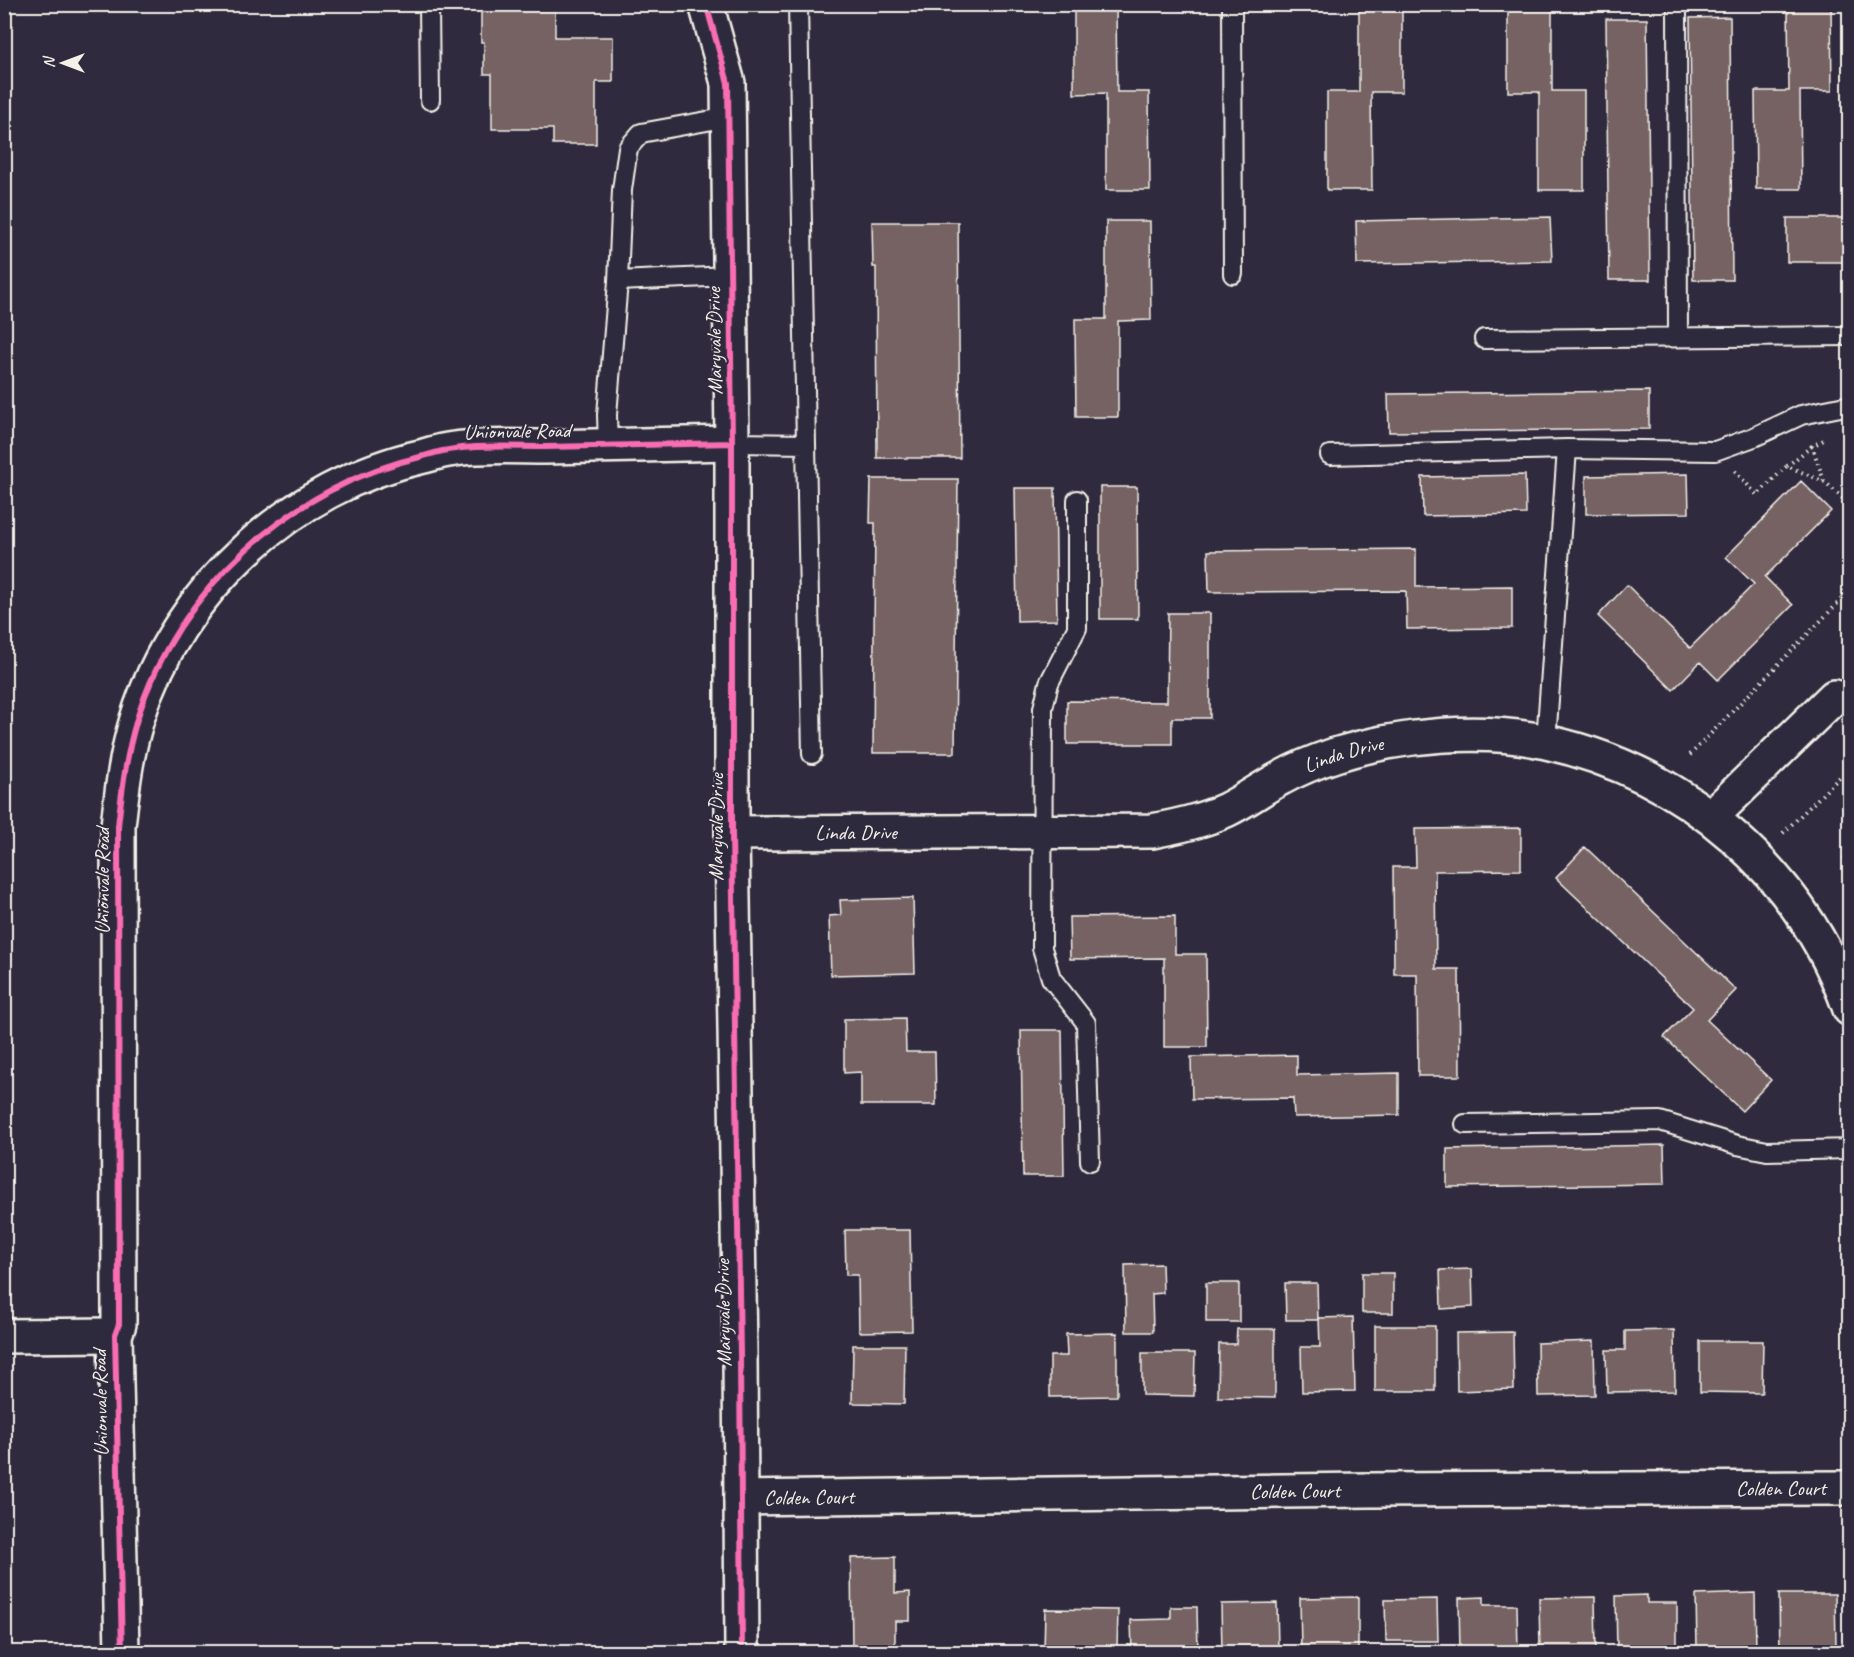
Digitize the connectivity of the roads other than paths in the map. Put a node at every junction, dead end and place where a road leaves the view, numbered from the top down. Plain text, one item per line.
1 (429, 4) edge
2 (706, 4) edge
3 (798, 4) edge
4 (1232, 4) edge
5 (1677, 4) edge
6 (430, 100) dead end
7 (729, 117) junction
8 (1233, 274) dead end
9 (730, 276) junction
10 (618, 281) junction
11 (1850, 336) edge
12 (1678, 337) junction
13 (1484, 339) dead end
14 (1850, 405) edge
15 (732, 443) junction
16 (806, 444) junction
17 (608, 446) junction
18 (1567, 449) junction
19 (1330, 455) dead end
20 (1077, 500) dead end
21 (1834, 697) dead end
22 (1546, 741) junction
23 (812, 754) dead end
24 (1711, 817) junction
25 (1042, 831) junction
26 (732, 833) junction
27 (1850, 1009) edge
28 (1465, 1124) dead end
29 (1850, 1149) edge
30 (1090, 1161) dead end
31 (115, 1335) junction
32 (4, 1336) edge
33 (1850, 1488) edge
34 (741, 1498) junction
35 (122, 1653) edge
36 (742, 1653) edge

1 - 6 lane
2 - 7 street, Maryvale Drive
3 - 16 lane
4 - 8 lane
5 - 12 lane
7 - 9 street, Maryvale Drive
7 - 10 lane
9 - 10 lane
9 - 15 street, Maryvale Drive
10 - 17 lane
11 - 12 lane
12 - 13 lane
14 - 18 lane
15 - 16 lane
15 - 17 street, Unionvale Road
15 - 26 street, Maryvale Drive
16 - 23 lane
17 - 31 street, Unionvale Road
18 - 19 lane
18 - 22 lane
20 - 25 lane
21 - 24 street
22 - 24 street, Linda Drive
22 - 25 street, Linda Drive
24 - 27 street, Linda Drive
25 - 26 street, Linda Drive
25 - 30 lane
26 - 34 street, Maryvale Drive
28 - 29 lane
31 - 32 street
31 - 35 street, Unionvale Road
33 - 34 street, Colden Court
34 - 36 street, Maryvale Drive

